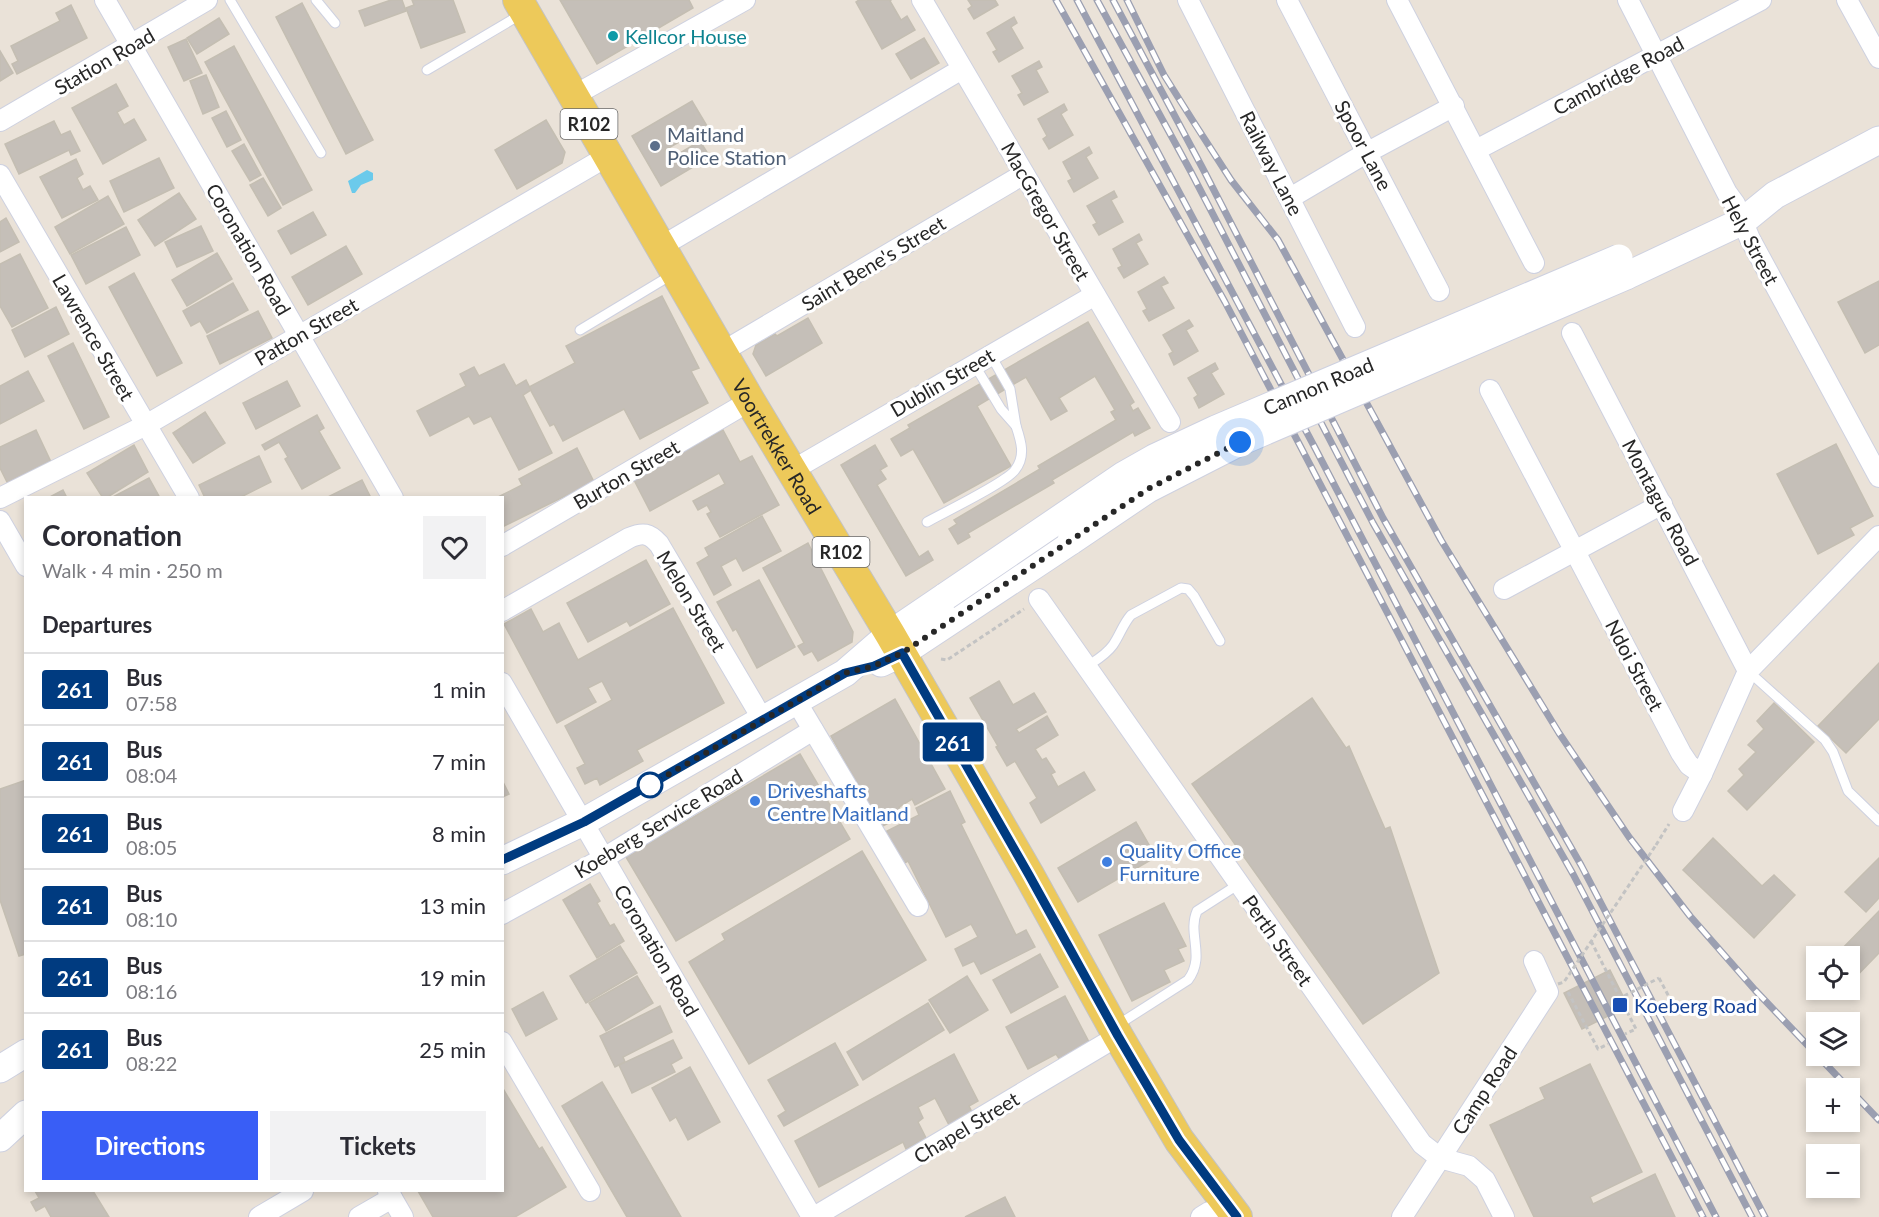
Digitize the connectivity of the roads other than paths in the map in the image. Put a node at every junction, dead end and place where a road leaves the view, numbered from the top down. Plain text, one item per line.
1 (105, 0) edge
2 (207, 0) edge
3 (230, 0) edge
4 (316, 0) edge
5 (745, 0) edge
6 (922, 0) edge
7 (1188, 0) edge
8 (1287, 0) edge
9 (1397, 0) edge
10 (1628, 0) edge
11 (1761, 0) edge
12 (1847, 0) edge
13 (522, 6) edge
14 (335, 24) dead end
15 (131, 45) junction
16 (1657, 55) junction
17 (1879, 58) edge
18 (962, 69) junction
19 (427, 70) dead end
20 (573, 96) junction
21 (1454, 106) junction
22 (0, 121) edge
23 (1879, 141) edge
24 (1476, 150) junction
25 (1368, 152) junction
26 (321, 153) dead end
27 (608, 156) junction
28 (1024, 174) junction
29 (0, 175) edge
30 (1290, 198) junction
31 (1739, 212) junction
32 (662, 246) junction
33 (1534, 263) dead end
34 (676, 272) junction
35 (1439, 291) dead end
36 (1095, 295) junction
37 (1355, 327) dead end
38 (580, 330) dead end
39 (1572, 333) dead end
40 (300, 336) junction
41 (722, 352) junction
42 (982, 359) junction
43 (1490, 390) dead end
44 (750, 401) junction
45 (1170, 422) dead end
46 (146, 424) junction
47 (1016, 426) junction
48 (791, 471) junction
49 (1879, 477) edge
50 (188, 496) edge
51 (392, 496) edge
52 (0, 498) edge
53 (1662, 504) junction
54 (0, 522) edge
55 (927, 522) dead end
56 (1879, 536) edge
57 (504, 545) edge
58 (1575, 551) junction
59 (24, 563) edge
60 (1504, 589) dead end
61 (1033, 603) road end
62 (504, 610) edge
63 (1221, 641) dead end
64 (896, 643) junction
65 (1086, 667) junction
66 (1748, 671) junction
67 (504, 686) edge
68 (796, 701) junction
69 (763, 720) junction
70 (813, 730) junction
71 (1702, 774) junction
72 (1677, 816) road end
73 (1879, 821) edge
74 (584, 822) junction
75 (604, 858) junction
76 (504, 860) edge
77 (1239, 884) junction
78 (918, 906) dead end
79 (504, 913) edge
80 (1534, 961) dead end
81 (1115, 1032) junction
82 (504, 1045) edge
83 (24, 1054) edge
84 (0, 1069) edge
85 (24, 1116) edge
86 (0, 1138) edge
87 (1440, 1158) junction
88 (590, 1191) dead end
89 (301, 1192) edge
90 (390, 1194) edge
91 (1215, 1216) edge
92 (260, 1217) edge
93 (359, 1217) edge
94 (403, 1217) edge
95 (813, 1217) edge
96 (1402, 1217) edge
97 (1504, 1217) edge

1 - 15 street, Coronation Road
2 - 15 street, Station Road
3 - 26 lane
4 - 14 lane
5 - 20 street
6 - 18 street, MacGregor Street
7 - 30 street, Railway Lane
8 - 25 street, Spoor Lane
9 - 21 street
10 - 16 street, Hely Street
11 - 16 street, Cambridge Road
12 - 17 street
13 - 19 lane
13 - 20 main road, Voortrekker Road / R102
15 - 22 street, Station Road
15 - 40 street, Coronation Road
16 - 24 street, Cambridge Road
16 - 31 street, Hely Street
18 - 28 street, MacGregor Street
18 - 32 street
20 - 27 main road, Voortrekker Road / R102
21 - 24 street
21 - 25 street
23 - 31 main road, Cannon Road
24 - 33 street
25 - 30 street
25 - 35 street, Spoor Lane
27 - 32 main road, Voortrekker Road / R102
27 - 40 street, Patton Street
28 - 36 street, MacGregor Street
28 - 41 street, Saint Bene's Street
29 - 46 street, Lawrence Street
30 - 37 street, Railway Lane
31 - 49 street, Hely Street
31 - 64 main road, Cannon Road, bridge
32 - 34 main road, Voortrekker Road / R102
34 - 38 lane
34 - 41 main road, Voortrekker Road / R102
36 - 42 street, Dublin Street
36 - 45 street, MacGregor Street
39 - 53 street, Montague Road
40 - 46 street, Patton Street
40 - 51 street, Coronation Road
41 - 44 main road, Voortrekker Road / R102
42 - 47 lane
42 - 47 lane
42 - 48 street, Dublin Street
43 - 58 street, Ndoi Street
44 - 48 main road, Voortrekker Road / R102
44 - 57 street, Burton Street
46 - 50 street, Lawrence Street
46 - 52 street, Patton Street
47 - 55 lane
48 - 64 main road, Voortrekker Road / R102
53 - 58 street
53 - 66 street, Montague Road
54 - 59 street
56 - 66 street
58 - 60 street
58 - 71 street, Ndoi Street
61 - 65 street, Perth Street
62 - 69 street, Melon Street
63 - 65 lane
64 - 68 main road
64 - 81 main road, Voortrekker Road / R102
65 - 77 street, Perth Street
66 - 71 street
66 - 73 lane
67 - 74 street, Coronation Road
68 - 69 main road
68 - 70 street
69 - 74 main road
70 - 75 street, Koeberg Service Road
70 - 78 street
71 - 72 street
74 - 75 street, Coronation Road
74 - 76 main road
75 - 79 street, Koeberg Service Road
75 - 95 street, Coronation Road
77 - 81 lane
77 - 87 street, Perth Street
80 - 87 street, Camp Road
81 - 91 main road, Voortrekker Road / R102
81 - 95 street, Chapel Street
82 - 88 street
83 - 84 main road
85 - 86 main road
87 - 96 street, Camp Road
87 - 97 street
89 - 92 street
90 - 93 street
90 - 94 street

